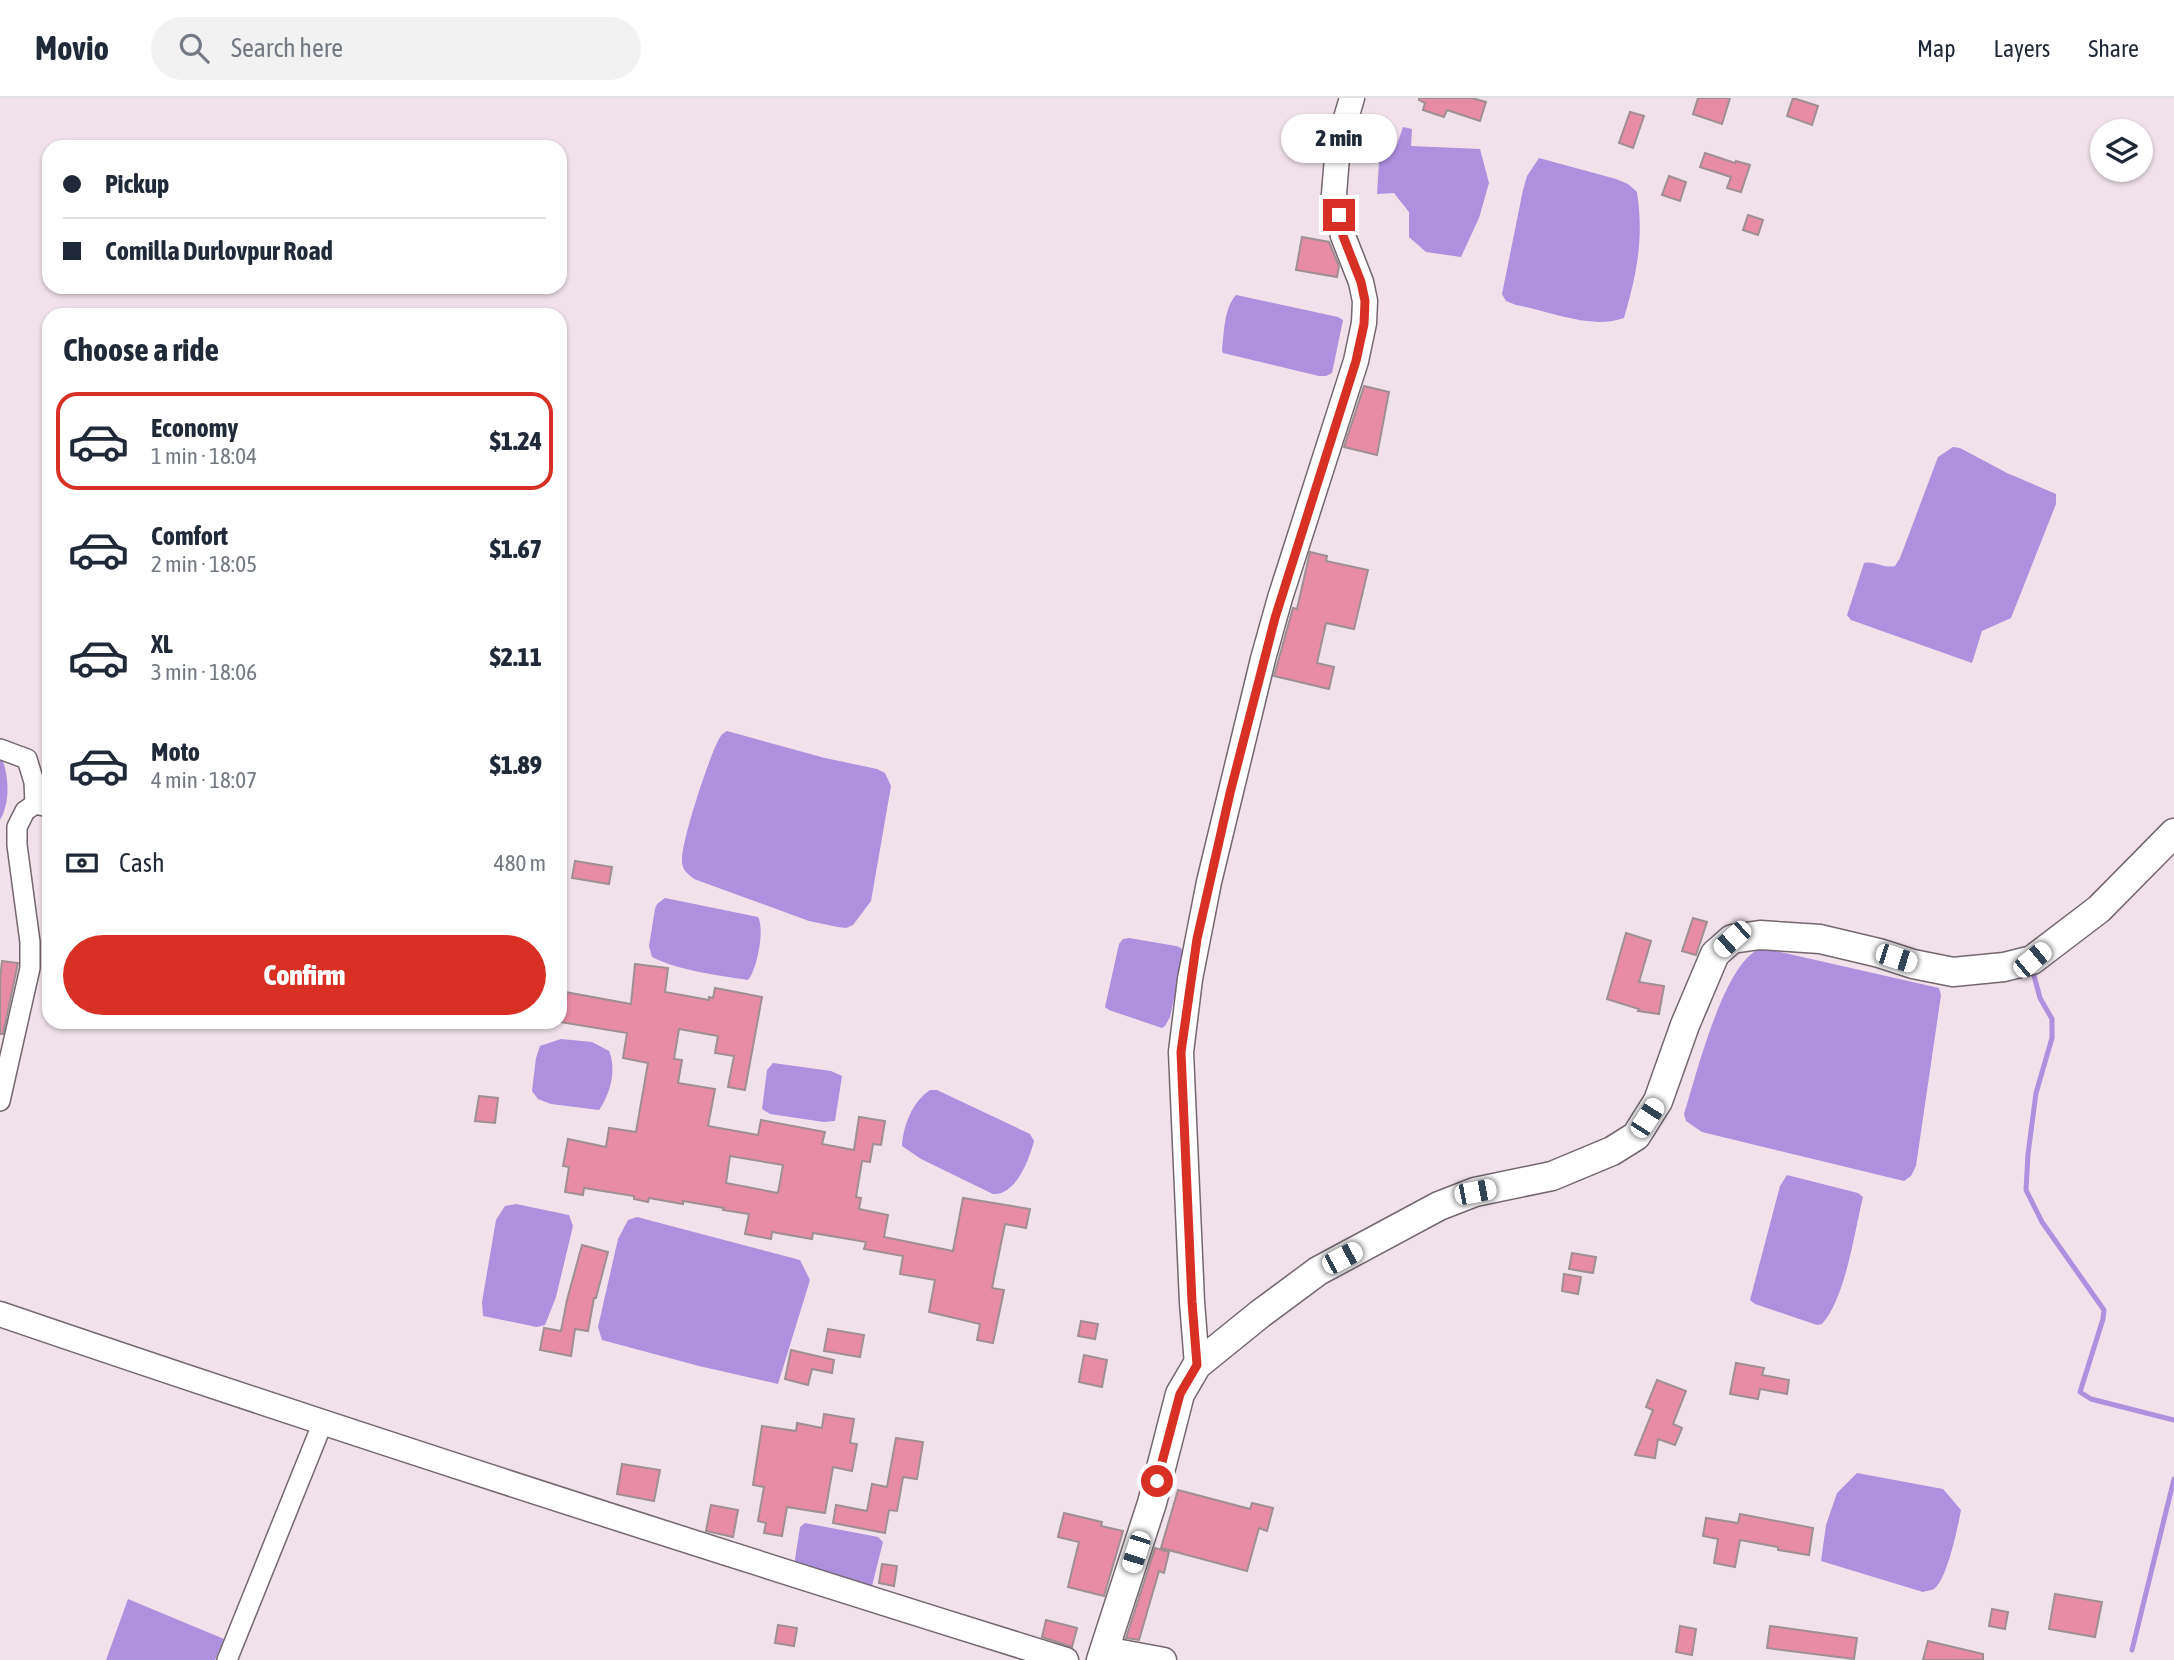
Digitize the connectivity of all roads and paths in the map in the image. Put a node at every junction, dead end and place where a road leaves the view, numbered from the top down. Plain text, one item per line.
1 (1352, 98) edge
2 (0, 749) edge
3 (42, 806) edge
4 (2174, 833) edge
5 (0, 1101) edge
6 (0, 1314) edge
7 (1197, 1365) junction
8 (323, 1422) junction
9 (1103, 1655) edge
10 (227, 1660) edge
11 (1066, 1660) edge
12 (1164, 1660) edge

1 - 7 street
2 - 3 street
3 - 5 street
4 - 7 main road
6 - 8 street
7 - 9 main road
8 - 10 street
8 - 11 street
9 - 12 street

